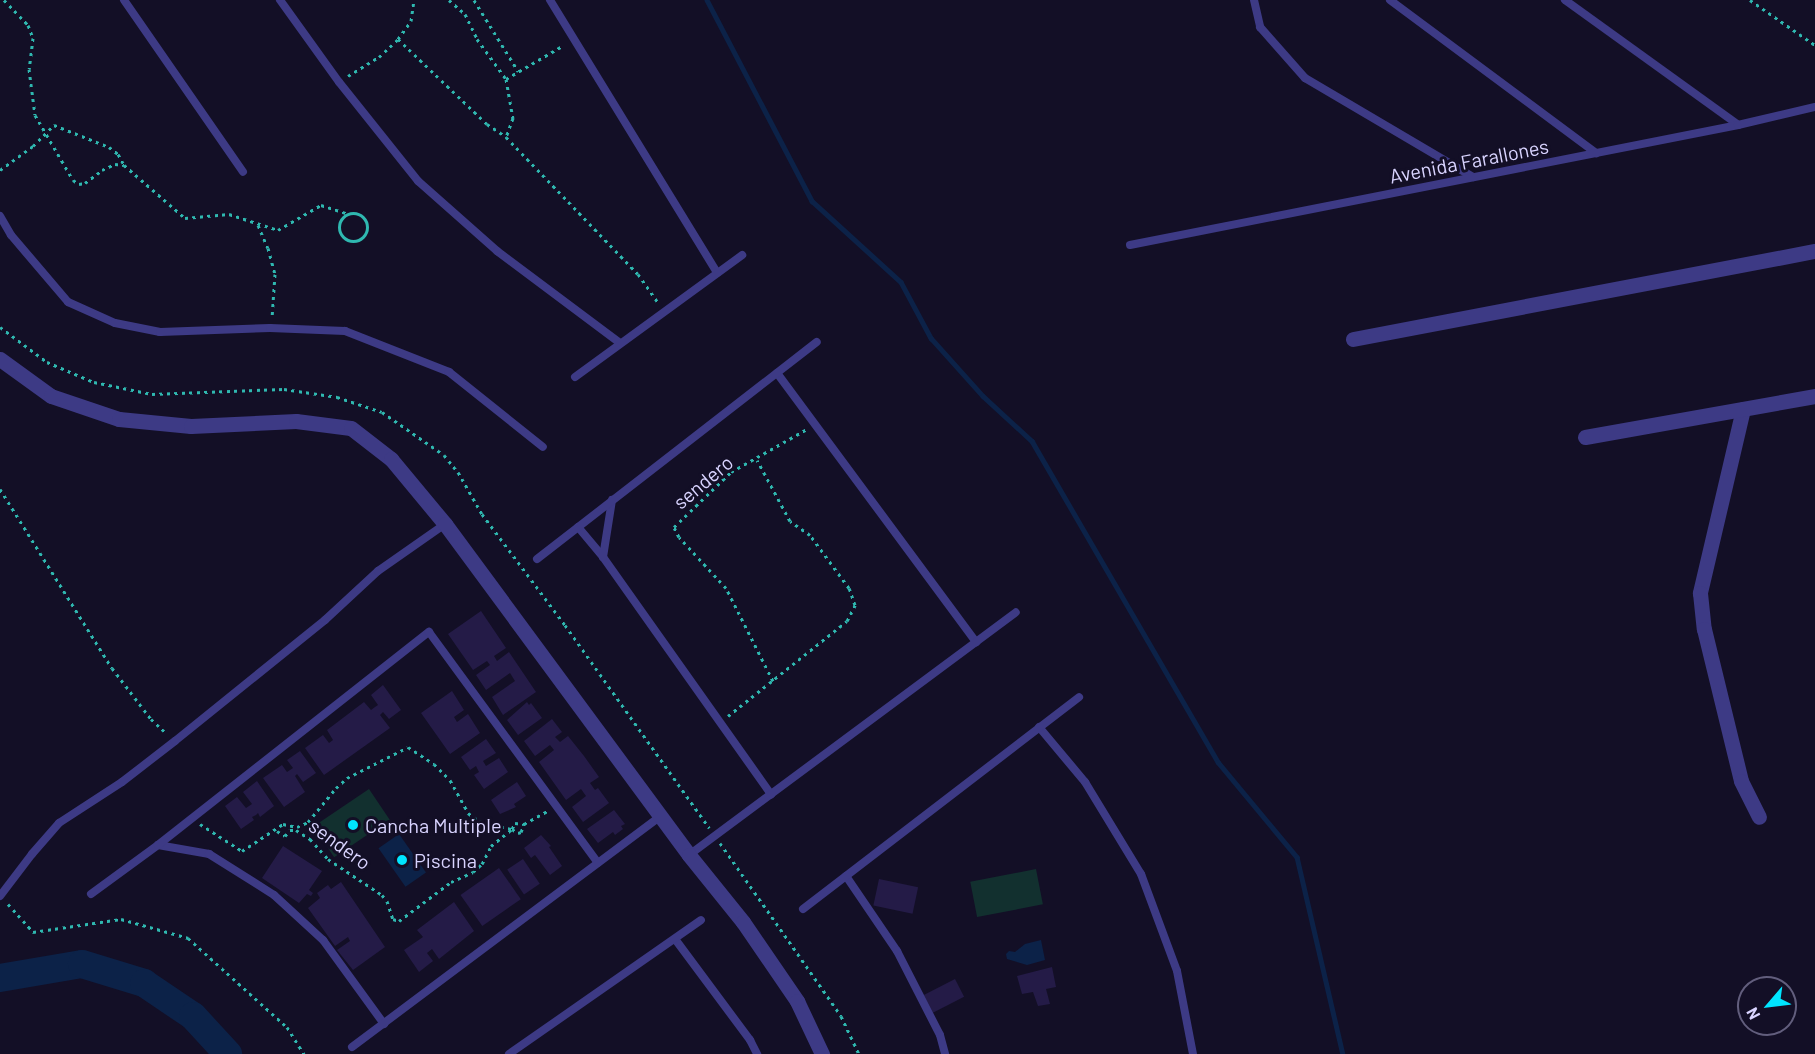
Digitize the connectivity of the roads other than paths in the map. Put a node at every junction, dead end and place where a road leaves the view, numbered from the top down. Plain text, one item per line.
1 (124, 0) edge
2 (280, 0) edge
3 (550, 0) edge
4 (1254, 0) edge
5 (1390, 0) edge
6 (1565, 0) edge
7 (1815, 107) edge
8 (1738, 125) junction
9 (1596, 153) junction
10 (243, 172) dead end
11 (1473, 177) junction
12 (0, 216) edge
13 (1130, 246) dead end
14 (1815, 251) edge
15 (742, 255) dead end
16 (717, 273) junction
17 (1353, 339) dead end
18 (817, 342) dead end
19 (620, 343) junction
20 (0, 359) edge
21 (777, 373) junction
22 (575, 377) dead end
23 (1815, 396) edge
24 (1743, 409) junction
25 (1585, 437) dead end
26 (543, 447) dead end
27 (612, 500) junction
28 (445, 524) junction
29 (578, 527) junction
30 (603, 557) junction
31 (537, 558) dead end
32 (1016, 612) dead end
33 (976, 642) junction
34 (1079, 696) dead end
35 (1039, 728) junction
36 (771, 794) junction
37 (661, 816) junction
38 (1759, 817) dead end
39 (158, 845) junction
40 (689, 855) junction
41 (598, 863) junction
42 (846, 876) junction
43 (91, 894) dead end
44 (1, 896) edge
45 (803, 909) dead end
46 (701, 920) dead end
47 (675, 939) junction
48 (384, 1024) junction
49 (352, 1047) dead end
50 (509, 1054) edge
51 (757, 1054) edge
52 (822, 1054) edge
53 (945, 1054) edge
54 (1193, 1054) edge

1 - 10 lane
2 - 19 lane
3 - 16 lane
4 - 11 lane
5 - 9 lane
6 - 8 lane
7 - 8 lane, Avenida Farallones
8 - 9 lane, Avenida Farallones
9 - 11 lane, Avenida Farallones
11 - 13 lane, Avenida Farallones
12 - 26 lane
14 - 17 street
15 - 16 lane
16 - 19 lane
18 - 21 lane
19 - 22 lane
20 - 28 street
21 - 27 lane
21 - 33 lane
23 - 24 street
24 - 25 street
24 - 38 street
27 - 29 lane
27 - 30 lane
28 - 37 street
28 - 44 lane
29 - 30 lane
29 - 31 lane
30 - 36 lane
32 - 33 lane
33 - 36 lane
34 - 35 lane
35 - 42 lane
35 - 54 lane
36 - 40 lane
37 - 40 street
37 - 41 lane
39 - 41 lane
39 - 43 lane
39 - 48 lane
40 - 52 street
41 - 48 lane
42 - 45 lane
42 - 53 lane
46 - 47 lane
47 - 50 lane
47 - 51 lane
48 - 49 lane

